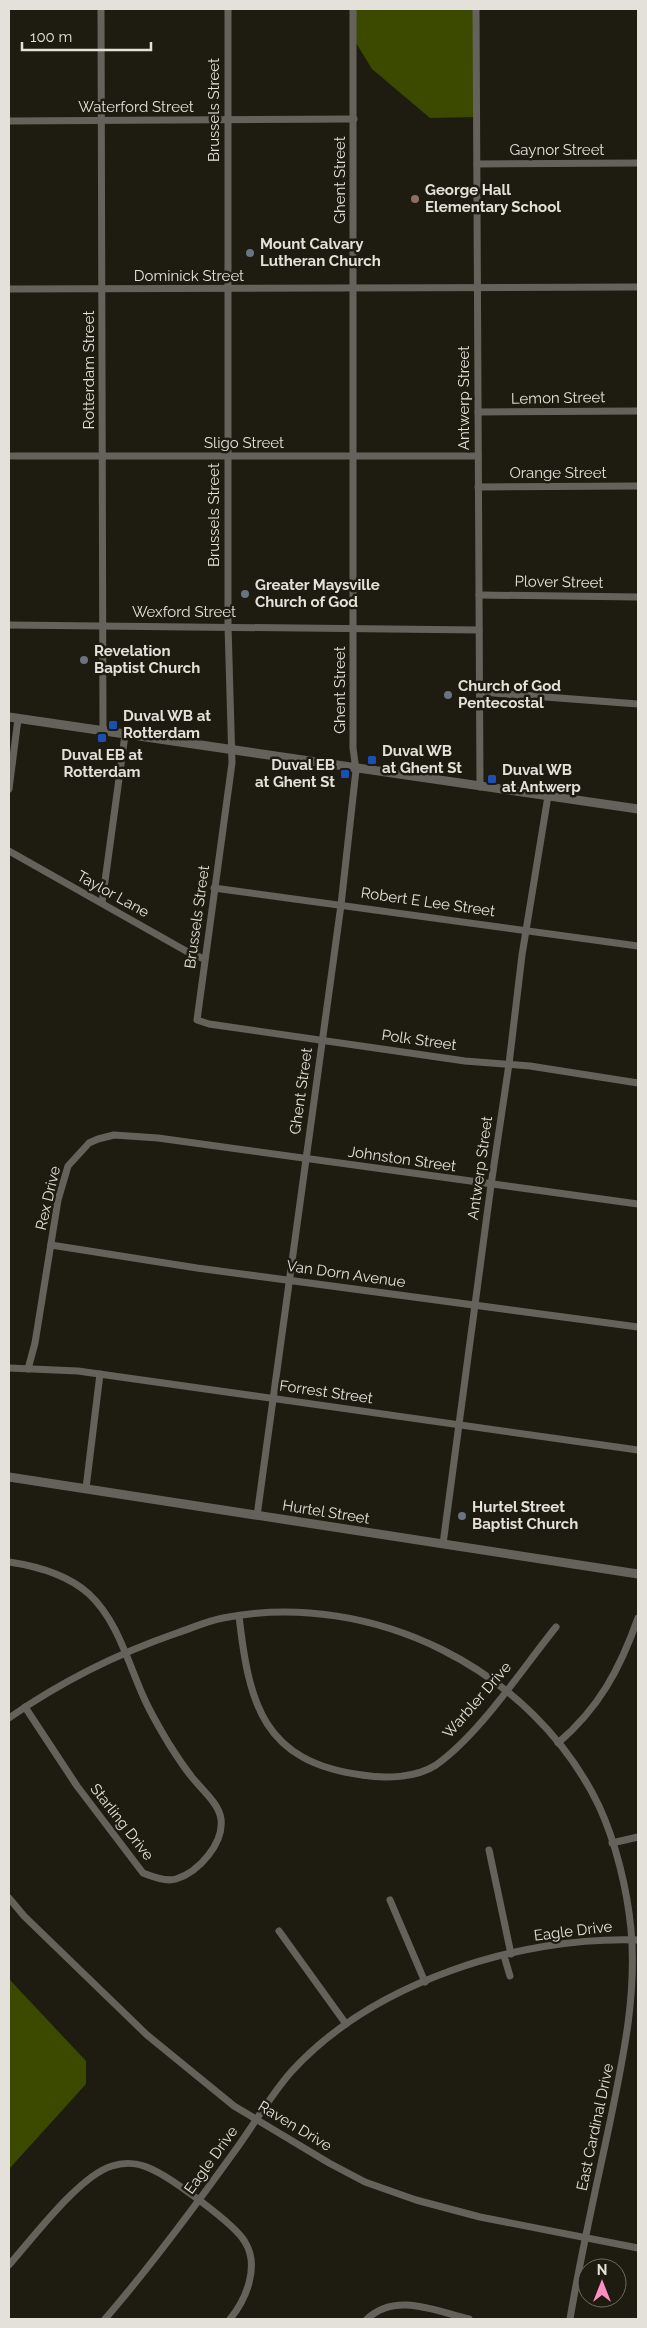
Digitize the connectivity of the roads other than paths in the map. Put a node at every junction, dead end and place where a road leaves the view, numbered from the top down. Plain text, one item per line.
1 (101, 9) edge
2 (228, 9) edge
3 (353, 9) edge
4 (476, 9) edge
5 (354, 119) junction
6 (228, 120) junction
7 (9, 121) edge
8 (102, 121) junction
9 (477, 164) junction
10 (638, 164) edge
11 (638, 287) edge
12 (354, 288) junction
13 (477, 288) junction
14 (9, 289) edge
15 (102, 289) junction
16 (227, 290) junction
17 (638, 410) edge
18 (478, 412) junction
19 (9, 456) edge
20 (102, 456) junction
21 (478, 456) junction
22 (227, 457) junction
23 (353, 457) junction
24 (638, 486) edge
25 (478, 487) junction
26 (479, 595) junction
27 (638, 597) edge
28 (9, 625) edge
29 (104, 626) junction
30 (228, 626) junction
31 (354, 628) junction
32 (479, 630) junction
33 (480, 692) junction
34 (638, 704) edge
35 (14, 718) edge
36 (102, 732) junction
37 (125, 735) junction
38 (230, 750) junction
39 (356, 770) junction
40 (480, 787) junction
41 (9, 789) edge
42 (548, 796) junction
43 (638, 809) edge
44 (9, 852) edge
45 (214, 888) junction
46 (102, 903) junction
47 (341, 905) junction
48 (526, 929) junction
49 (638, 946) edge
50 (204, 959) junction
51 (197, 1020) joint
52 (322, 1039) junction
53 (509, 1064) junction
54 (638, 1083) edge
55 (221, 1147) joint
56 (305, 1159) junction
57 (491, 1184) junction
58 (638, 1204) edge
59 (51, 1245) junction
60 (289, 1280) junction
61 (475, 1305) junction
62 (638, 1327) edge
63 (9, 1368) edge
64 (28, 1369) junction
65 (100, 1374) junction
66 (273, 1399) junction
67 (460, 1425) junction
68 (638, 1450) edge
69 (9, 1477) edge
70 (86, 1488) junction
71 (257, 1516) junction
72 (444, 1544) junction
73 (9, 1562) edge
74 (638, 1574) edge
75 (239, 1616) junction
76 (638, 1618) edge
77 (556, 1627) dead end
78 (124, 1652) junction
79 (505, 1691) junction
80 (25, 1707) junction
81 (9, 1718) edge
82 (558, 1743) junction
83 (638, 1837) edge
84 (612, 1843) junction
85 (489, 1850) dead end
86 (9, 1898) edge
87 (390, 1900) dead end
88 (279, 1931) dead end
89 (635, 1940) edge
90 (507, 1955) junction
91 (510, 1976) dead end
92 (424, 1982) junction
93 (346, 2024) junction
94 (257, 2120) junction
95 (199, 2201) junction
96 (586, 2237) junction
97 (638, 2248) edge
98 (9, 2265) edge
99 (105, 2319) edge
100 (230, 2319) edge
101 (367, 2319) edge
102 (468, 2319) edge
103 (570, 2319) edge

1 - 8 street, Rotterdam Street
2 - 6 street, Brussels Street
3 - 5 street, Ghent Street
4 - 9 street, Antwerp Street
5 - 6 street, Waterford Street
5 - 12 street, Ghent Street
6 - 8 street, Waterford Street
6 - 16 street, Brussels Street
7 - 8 street, Waterford Street
8 - 15 street, Rotterdam Street
9 - 10 street, Gaynor Street
9 - 13 street, Antwerp Street
11 - 13 street, Dominick Street
12 - 13 street, Dominick Street
12 - 16 street, Dominick Street
12 - 23 street, Ghent Street
13 - 18 street, Antwerp Street
14 - 15 street, Dominick Street
15 - 16 street, Dominick Street
15 - 20 street, Rotterdam Street
16 - 22 street, Brussels Street
17 - 18 street, Lemon Street
18 - 21 street, Antwerp Street
19 - 20 street, Sligo Street
20 - 22 street, Sligo Street
20 - 29 street, Rotterdam Street
21 - 23 street, Sligo Street
21 - 25 street, Antwerp Street
22 - 23 street, Sligo Street
22 - 30 street, Brussels Street
23 - 31 street, Ghent Street
24 - 25 street, Orange Street
25 - 26 street, Antwerp Street
26 - 27 street, Plover Street
26 - 32 street, Antwerp Street
28 - 29 street, Wexford Street
29 - 30 street, Wexford Street
29 - 36 street, Rotterdam Street
30 - 31 street, Wexford Street
30 - 38 street, Brussels Street
31 - 32 street, Wexford Street
31 - 39 street, Ghent Street
32 - 33 street, Antwerp Street
33 - 34 street
33 - 40 street, Antwerp Street
35 - 36 street
35 - 41 street
36 - 37 street
37 - 38 street
37 - 46 street
38 - 39 street
38 - 45 street, Brussels Street
39 - 40 street
39 - 47 street, Ghent Street
40 - 42 street
42 - 43 street
42 - 48 street, Antwerp Street
44 - 46 street, Taylor Lane
45 - 47 street, Robert E Lee Street
45 - 50 street, Brussels Street
46 - 50 street, Taylor Lane
47 - 48 street, Robert E Lee Street
47 - 52 street, Ghent Street
48 - 49 street, Robert E Lee Street
48 - 53 street, Antwerp Street
50 - 51 street, Brussels Street
51 - 52 street, Polk Street
52 - 53 street, Polk Street
52 - 56 street, Ghent Street
53 - 54 street, Polk Street
53 - 57 street, Antwerp Street
55 - 56 street, Johnston Street
55 - 59 street, Rex Drive
56 - 57 street, Johnston Street
56 - 60 street, Ghent Street
57 - 58 street, Johnston Street
57 - 61 street, Antwerp Street
59 - 60 street, Van Dorn Avenue
59 - 64 street, Rex Drive
60 - 61 street, Van Dorn Avenue
60 - 66 street, Ghent Street
61 - 62 street, Van Dorn Avenue
61 - 67 street, Antwerp Street
63 - 64 street, Forrest Street
64 - 65 street, Forrest Street
65 - 66 street, Forrest Street
65 - 70 street
66 - 67 street, Forrest Street
66 - 71 street, Ghent Street
67 - 68 street, Forrest Street
67 - 72 street, Antwerp Street
69 - 70 street, Hurtel Street
70 - 71 street, Hurtel Street
71 - 72 street, Hurtel Street
72 - 74 street, Hurtel Street
73 - 78 street, Starling Drive
75 - 78 street, East Cardinal Drive
75 - 79 street, East Cardinal Drive
75 - 79 street, Warbler Drive
76 - 82 street
77 - 79 street, Warbler Drive
78 - 80 street, East Cardinal Drive
78 - 80 street, Starling Drive
79 - 82 street, East Cardinal Drive
80 - 81 street, East Cardinal Drive
82 - 84 street, East Cardinal Drive
83 - 84 street
84 - 89 street, East Cardinal Drive
85 - 90 street
86 - 94 street, Raven Drive
87 - 92 street
88 - 93 street
89 - 90 street, Eagle Drive
89 - 96 street, East Cardinal Drive
90 - 91 street
90 - 92 street, Eagle Drive
92 - 93 street, Eagle Drive
93 - 94 street, Eagle Drive
94 - 95 street, Eagle Drive
94 - 96 street, Raven Drive
95 - 98 street
95 - 99 street, Eagle Drive
95 - 100 street
96 - 97 street, Raven Drive
96 - 103 street, East Cardinal Drive
101 - 102 street

